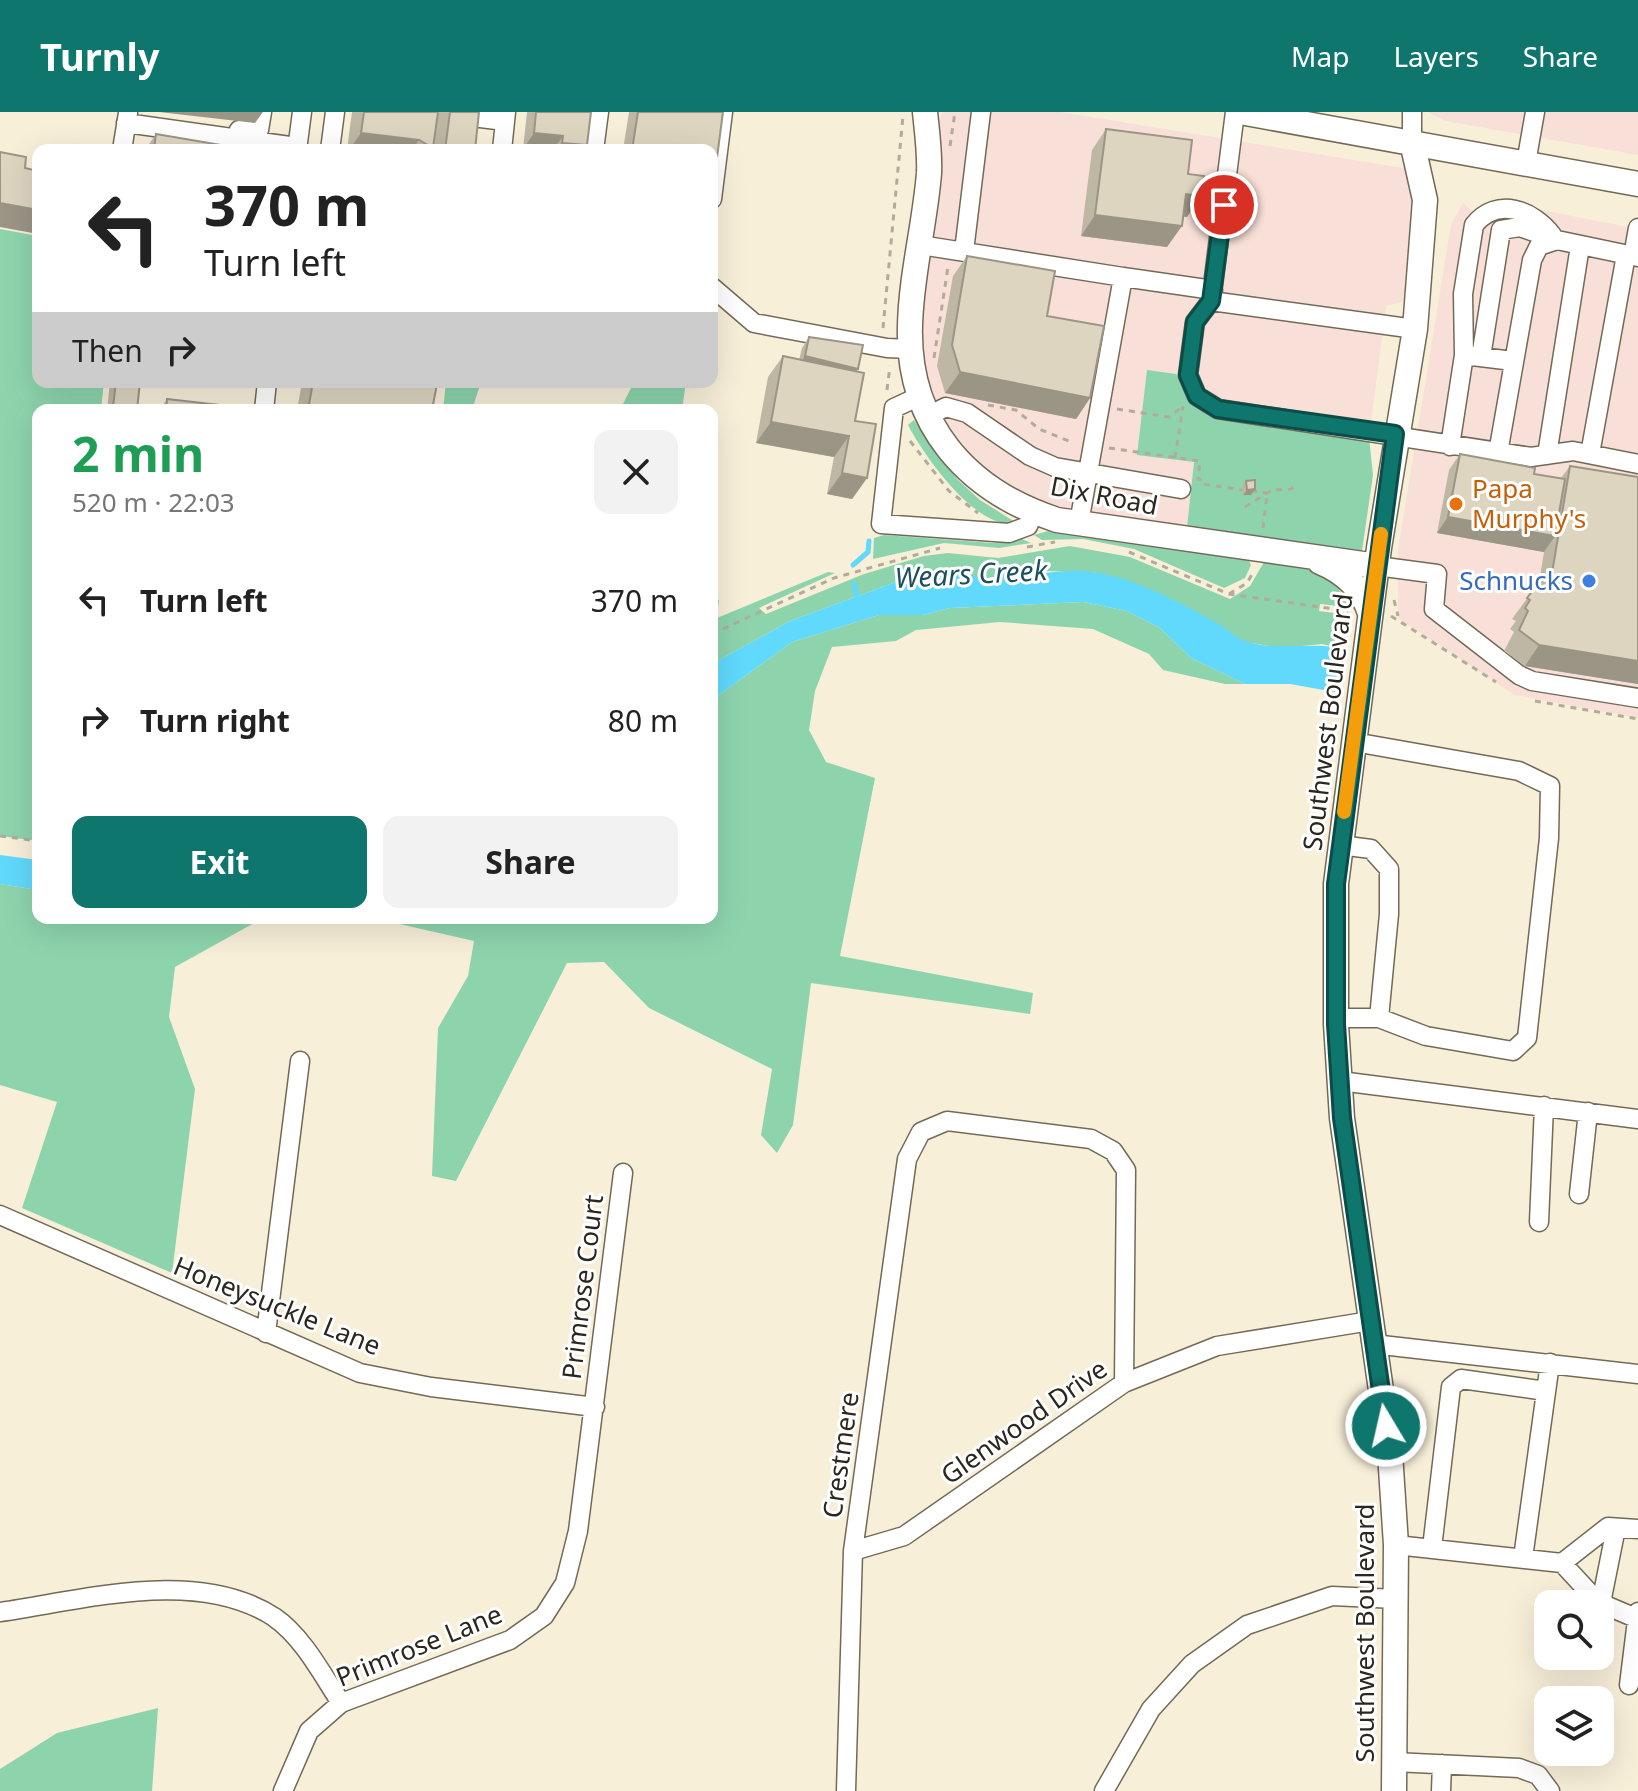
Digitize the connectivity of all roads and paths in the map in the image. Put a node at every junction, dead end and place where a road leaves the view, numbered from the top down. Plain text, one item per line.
1 (153, 112) edge
2 (265, 112) edge
3 (302, 112) edge
4 (335, 112) edge
5 (599, 112) edge
6 (723, 112) edge
7 (925, 112) edge
8 (955, 112) edge
9 (981, 112) edge
10 (1238, 112) edge
11 (1412, 112) edge
12 (1535, 112) edge
13 (455, 115) edge
14 (127, 117) edge
15 (505, 117) edge
16 (1331, 120) edge
17 (264, 142) junction
18 (1412, 142) junction
19 (123, 144) edge
20 (273, 144) edge
21 (298, 144) edge
22 (331, 144) edge
23 (503, 144) edge
24 (595, 144) edge
25 (718, 152) edge
26 (949, 159) dead end
27 (1526, 163) junction
28 (1638, 184) edge
29 (1638, 228) edge
30 (1557, 240) junction
31 (931, 246) junction
32 (1580, 246) junction
33 (964, 251) junction
34 (1632, 256) edge
35 (1123, 277) junction
36 (718, 292) edge
37 (1212, 296) junction
38 (1415, 329) junction
39 (910, 349) junction
40 (1473, 356) junction
41 (1513, 361) junction
42 (933, 365) dead end
43 (1190, 401) junction
44 (986, 405) dead end
45 (924, 406) junction
46 (1102, 407) junction
47 (1395, 434) junction
48 (1095, 446) junction
49 (1450, 446) junction
50 (1498, 453) junction
51 (1590, 454) junction
52 (1547, 455) junction
53 (1175, 458) junction
54 (1637, 458) edge
55 (1087, 474) junction
56 (1297, 485) dead end
57 (1181, 489) dead end
58 (1267, 493) junction
59 (1245, 507) dead end
60 (1034, 512) junction
61 (1079, 523) junction
62 (1263, 532) dead end
63 (1060, 542) dead end
64 (949, 548) dead end
65 (1018, 549) dead end
66 (1120, 549) dead end
67 (1303, 554) junction
68 (1377, 566) junction
69 (1361, 612) junction
70 (718, 631) edge
71 (1638, 698) edge
72 (1354, 742) junction
73 (0, 836) edge
74 (32, 840) edge
75 (1340, 845) junction
76 (1336, 1018) junction
77 (1379, 1018) junction
78 (300, 1061) dead end
79 (1340, 1081) junction
80 (1544, 1106) junction
81 (1588, 1112) junction
82 (1638, 1119) edge
83 (623, 1173) dead end
84 (1579, 1194) dead end
85 (0, 1215) edge
86 (1539, 1222) dead end
87 (266, 1333) junction
88 (1372, 1333) junction
89 (1550, 1363) junction
90 (1638, 1374) edge
91 (1124, 1383) junction
92 (1546, 1391) junction
93 (595, 1407) junction
94 (1616, 1528) junction
95 (1638, 1529) edge
96 (1396, 1545) junction
97 (1432, 1548) junction
98 (853, 1551) junction
99 (1523, 1558) junction
100 (1562, 1563) junction
101 (1588, 1590) edge
102 (1604, 1590) edge
103 (1396, 1599) junction
104 (1614, 1609) edge
105 (0, 1612) edge
106 (1638, 1612) edge
107 (1638, 1619) edge
108 (1629, 1685) dead end
109 (341, 1703) junction
110 (1394, 1762) junction
111 (1442, 1764) junction
112 (283, 1791) edge
113 (846, 1791) edge
114 (1104, 1791) edge
115 (1394, 1791) edge
116 (1441, 1791) edge
117 (1550, 1791) edge

1 - 2 street
2 - 17 street
3 - 21 street
4 - 22 street
5 - 24 street
6 - 25 street
7 - 31 main road, Dix Road
8 - 26 path
9 - 33 street
10 - 16 main road
10 - 37 street
11 - 18 street
12 - 27 street
13 - 15 street
14 - 17 street
14 - 19 street
15 - 23 street
16 - 18 main road
17 - 20 street
18 - 27 main road
18 - 38 main road, Southwest Boulevard
27 - 28 main road
29 - 34 street
30 - 32 street
30 - 40 street
30 - 40 street
30 - 41 street
31 - 33 street
31 - 39 main road, Dix Road
31 - 42 path
32 - 34 street
32 - 52 street
33 - 35 street
34 - 51 street
35 - 37 street
35 - 46 street
36 - 39 street
37 - 38 street
37 - 43 street
38 - 47 main road, Southwest Boulevard
39 - 45 main road, Dix Road
40 - 41 street
40 - 49 street
41 - 50 street
43 - 46 path
43 - 47 street
43 - 53 path
44 - 48 path
45 - 55 street
45 - 60 main road, Dix Road
45 - 60 street
46 - 48 street
47 - 49 street
47 - 68 main road, Southwest Boulevard
48 - 53 path
48 - 55 street
49 - 50 street
50 - 52 street
51 - 52 street
51 - 54 street
53 - 58 path
55 - 57 street
55 - 61 street
56 - 58 path
58 - 59 path
58 - 62 path
60 - 61 main road, Dix Road
61 - 67 main road, Dix Road
63 - 65 path
64 - 70 path
66 - 69 path
67 - 68 main road, Dix Road
67 - 69 main road
68 - 69 main road, Southwest Boulevard
68 - 71 street
69 - 72 main road, Southwest Boulevard
72 - 75 main road, Southwest Boulevard
72 - 77 street
73 - 74 path
75 - 76 main road, Southwest Boulevard
75 - 77 street
76 - 77 street
76 - 79 main road, Southwest Boulevard
78 - 87 street
79 - 80 street
79 - 88 main road, Southwest Boulevard
80 - 81 street
80 - 86 street
81 - 82 street
81 - 84 street
83 - 93 street, Primrose Court
85 - 87 street, Honeysuckle Lane
87 - 93 street, Honeysuckle Lane
88 - 89 street, Glenwood Drive
88 - 91 street, Glenwood Drive
88 - 96 main road, Southwest Boulevard
89 - 90 street, Glenwood Drive
89 - 92 street
91 - 98 street, Glenwood Drive
91 - 98 street, Crestmere
92 - 97 street
92 - 99 street
93 - 109 street, Primrose Lane
94 - 95 street
94 - 100 street
94 - 102 street
96 - 97 street
96 - 103 main road, Southwest Boulevard
97 - 99 street
98 - 113 street, Crestmere
99 - 100 street
100 - 101 street
103 - 110 main road, Southwest Boulevard
103 - 114 street
104 - 107 street
105 - 109 street
106 - 107 street
107 - 108 street
109 - 112 street, Primrose Lane
110 - 111 street
110 - 115 main road, Southwest Boulevard
111 - 116 street
111 - 117 street

